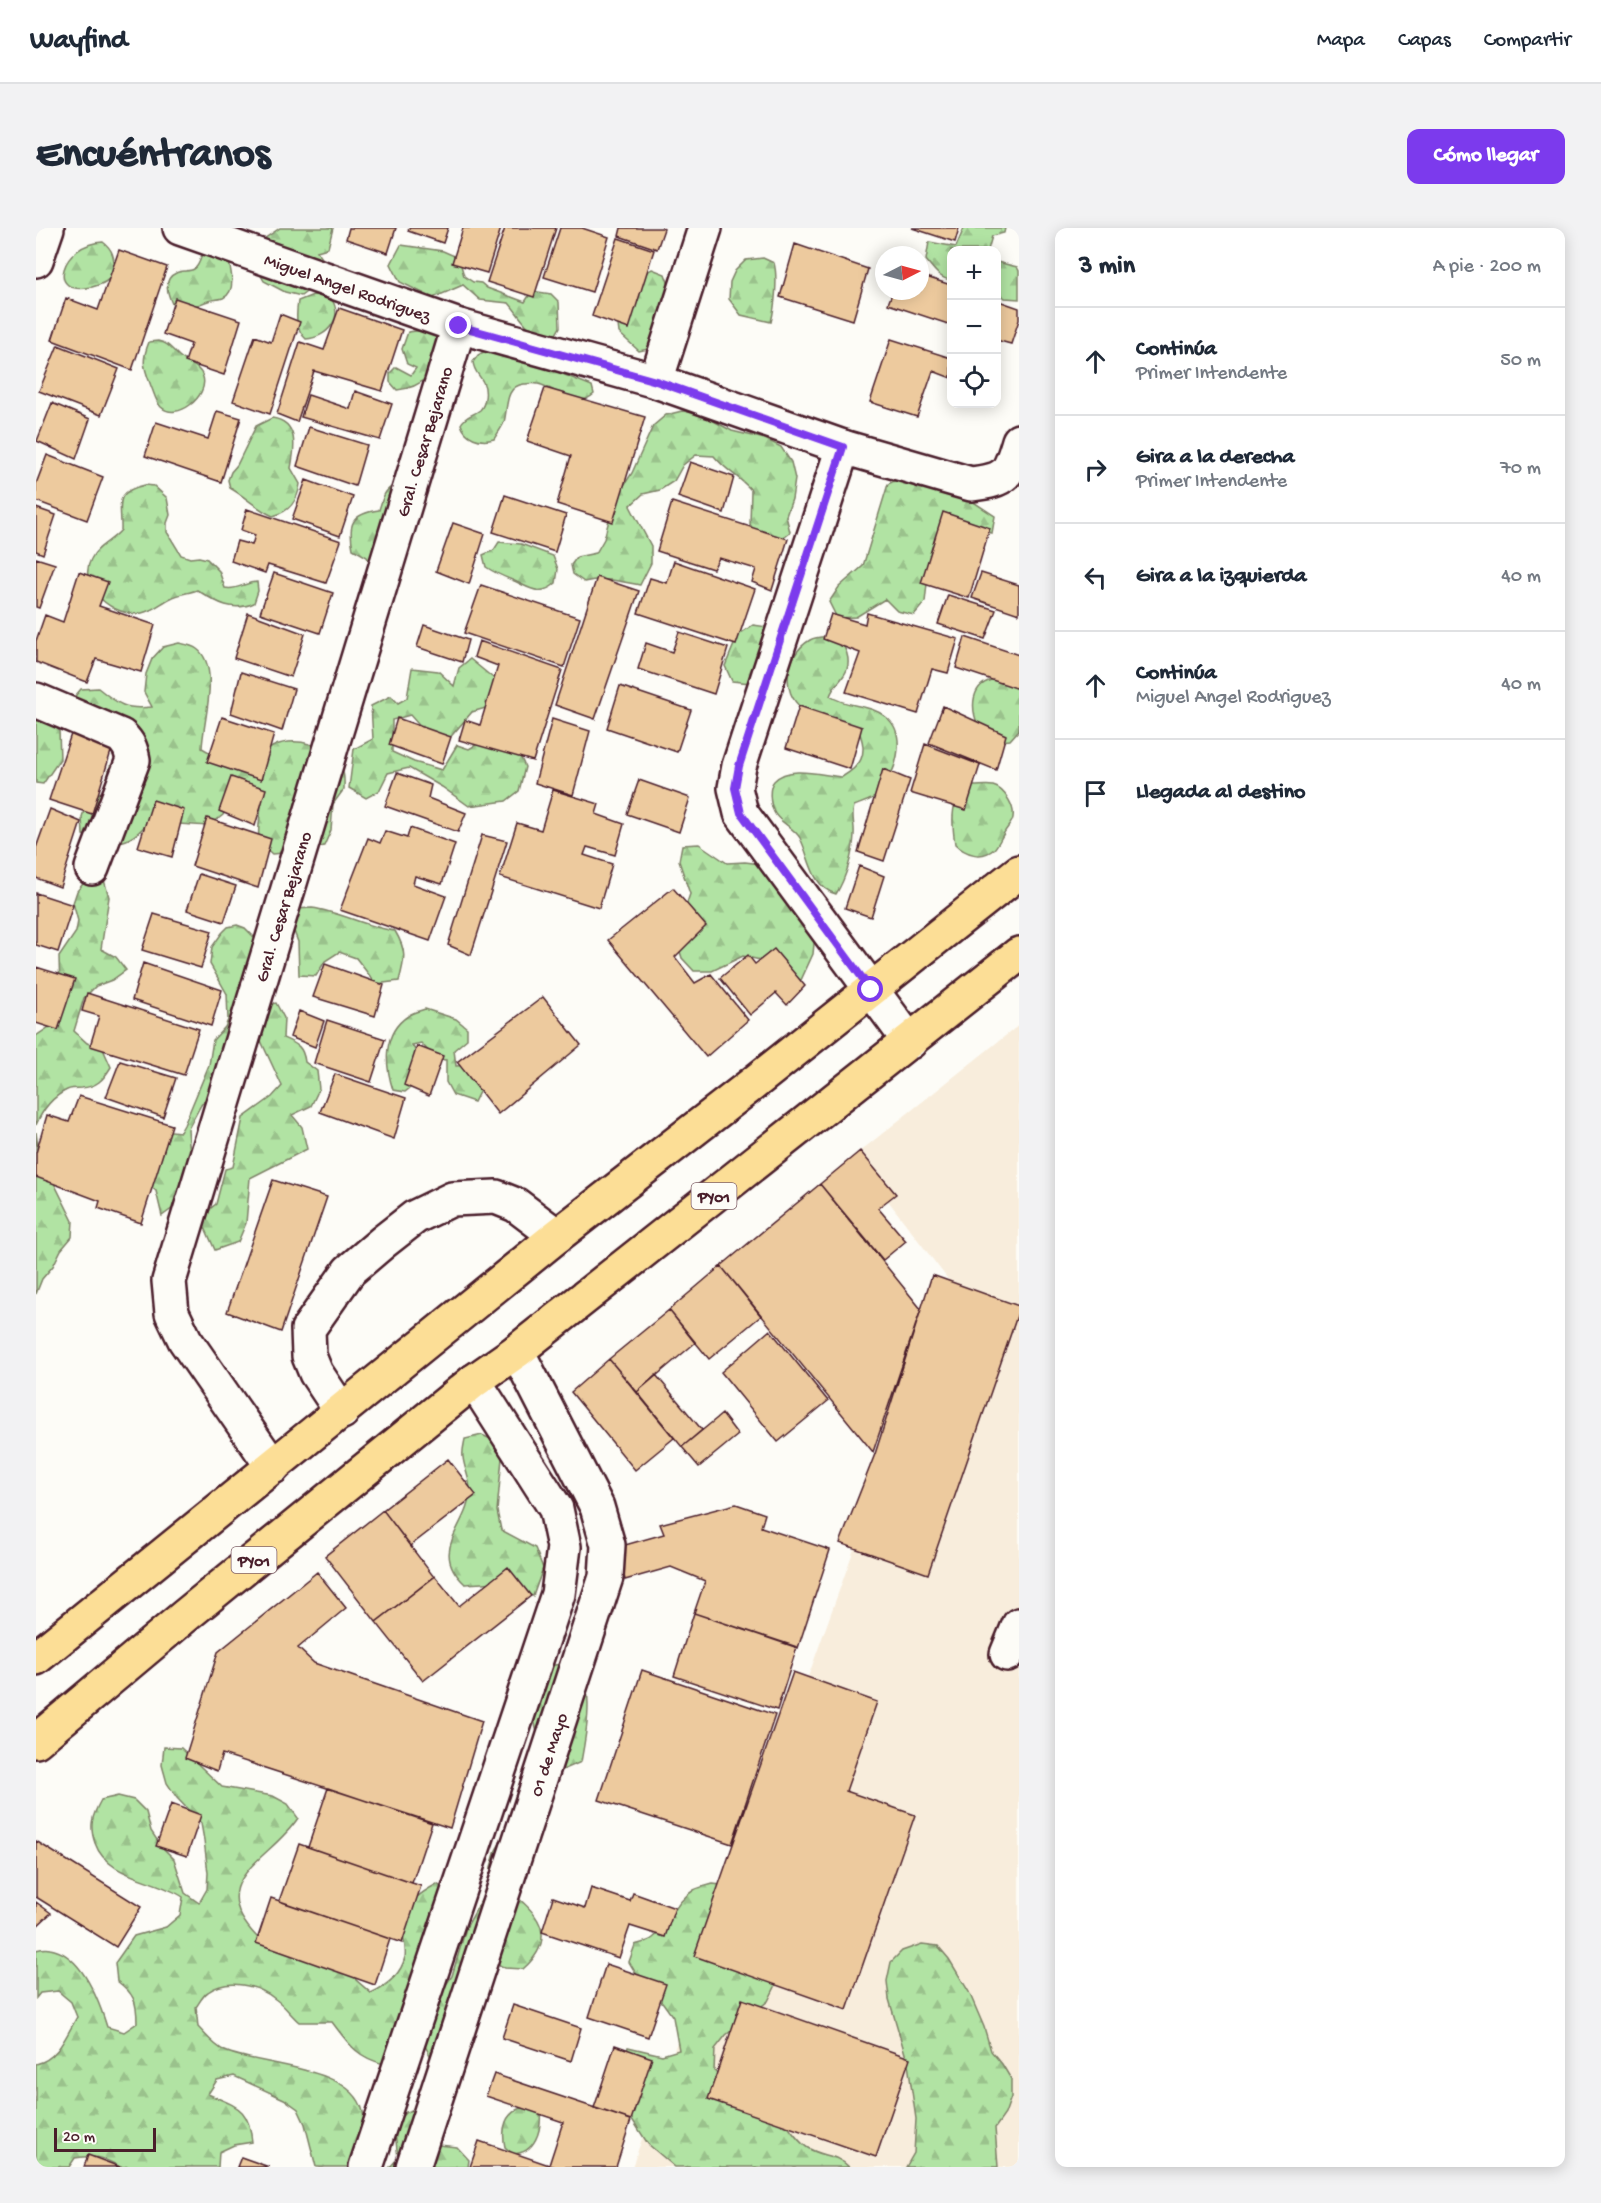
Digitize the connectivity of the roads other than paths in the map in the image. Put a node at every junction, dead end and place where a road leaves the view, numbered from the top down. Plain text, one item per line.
1 (47, 228) edge
2 (180, 228) edge
3 (705, 228) edge
4 (36, 260) edge
5 (459, 326) junction
6 (656, 381) junction
7 (1019, 441) edge
8 (843, 447) junction
9 (36, 700) edge
10 (92, 868) dead end
11 (1019, 872) edge
12 (1019, 954) edge
13 (871, 990) junction
14 (910, 1042) junction
15 (557, 1236) junction
16 (517, 1351) junction
17 (474, 1381) junction
18 (342, 1412) junction
19 (273, 1467) junction
20 (36, 1658) edge
21 (36, 1741) edge
22 (366, 2167) edge
23 (413, 2167) edge

1 - 4 street
2 - 5 street, Miguel Angel Rodriguez
3 - 6 street
5 - 6 street, Miguel Angel Rodriguez
5 - 19 street, Gral. Cesar Bejarano
6 - 8 street, Miguel Angel Rodriguez
7 - 8 street, Miguel Angel Rodriguez
8 - 13 street
9 - 10 street
11 - 13 highway
12 - 14 highway, PY01
13 - 14 street
13 - 15 highway
14 - 16 highway, PY01
15 - 18 highway
15 - 18 street
16 - 17 highway, PY01
16 - 23 street, 01 de Mayo
17 - 21 highway, PY01
17 - 22 street
18 - 19 highway
19 - 20 highway

